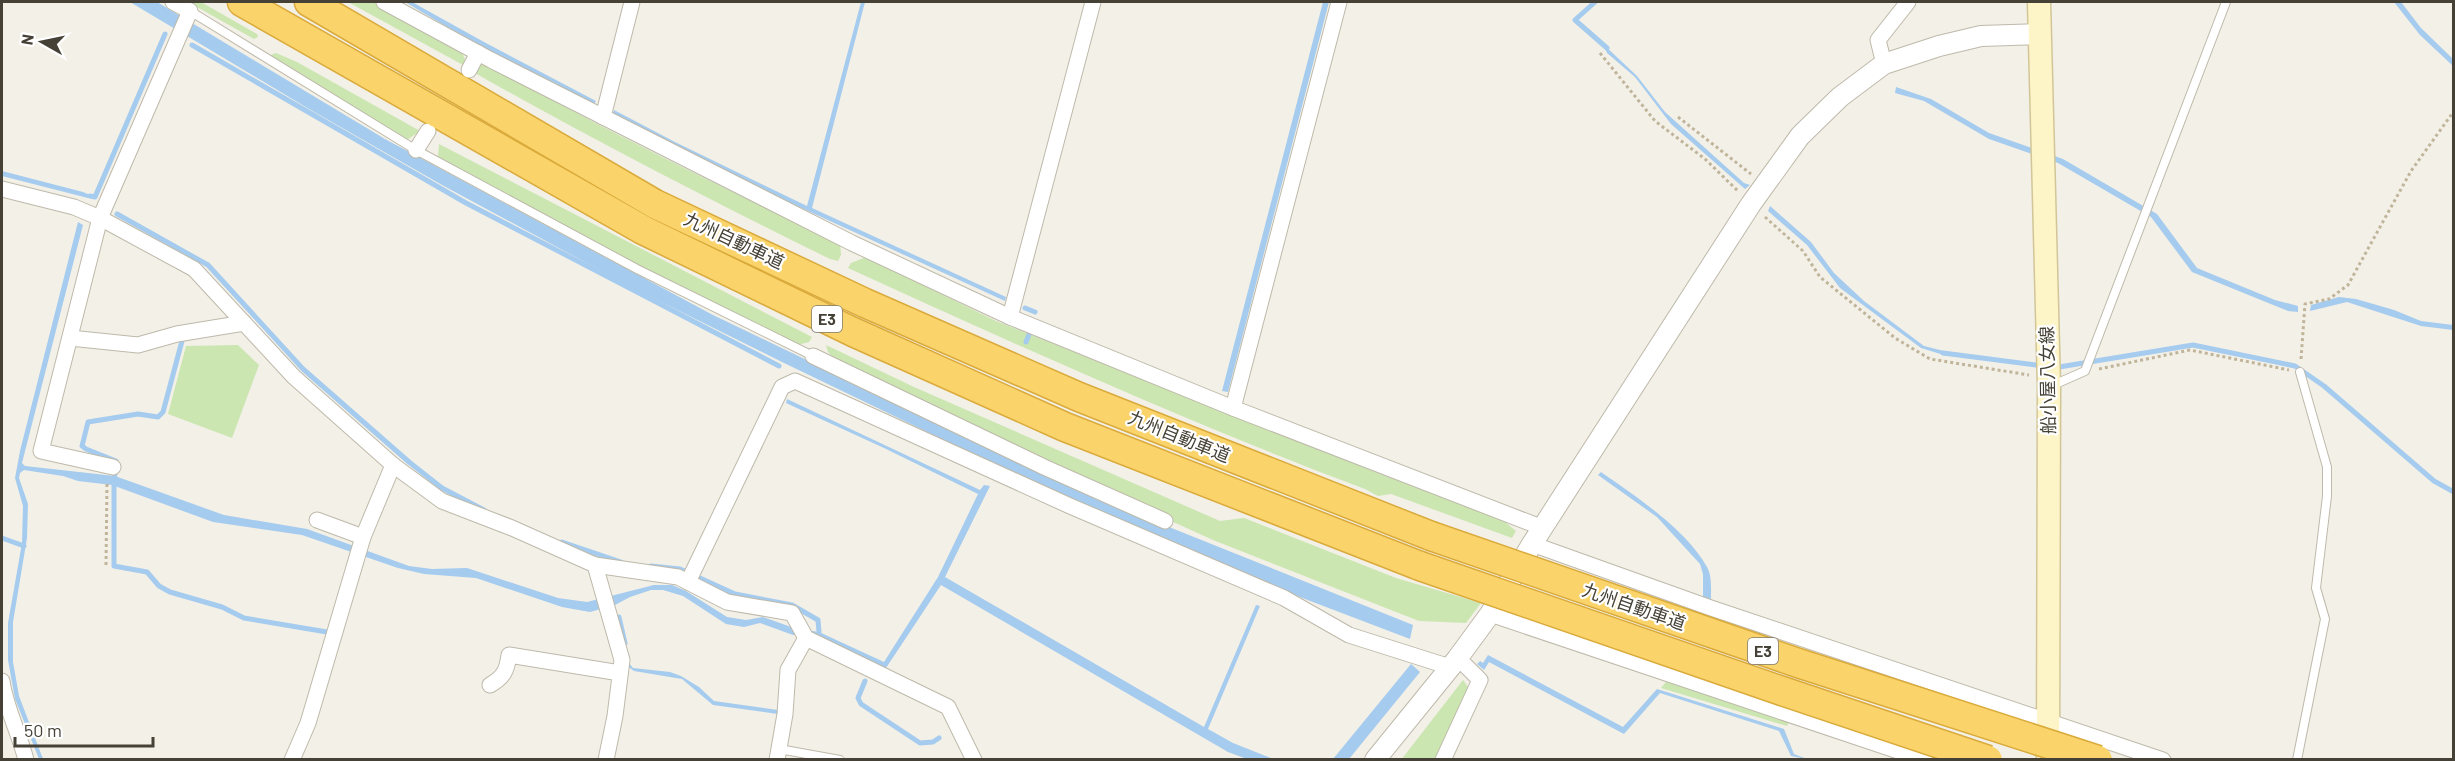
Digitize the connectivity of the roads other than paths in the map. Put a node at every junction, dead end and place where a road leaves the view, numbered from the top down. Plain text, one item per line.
1 (173, 2) edge
2 (309, 2) edge
3 (384, 2) edge
4 (632, 2) edge
5 (1093, 2) edge
6 (1339, 2) edge
7 (1908, 2) edge
8 (2039, 2) edge
9 (2226, 2) edge
10 (252, 8) edge
11 (190, 11) junction
12 (2040, 34) junction
13 (478, 53) junction
14 (1884, 64) junction
15 (468, 69) dead end
16 (603, 117) junction
17 (428, 131) dead end
18 (416, 150) junction
19 (2, 189) edge
20 (100, 218) junction
21 (1010, 317) junction
22 (243, 323) junction
23 (70, 338) junction
24 (813, 356) joint
25 (2301, 372) road end
26 (2049, 382) junction
27 (1233, 408) junction
28 (393, 465) junction
29 (110, 466) road end
30 (317, 520) dead end
31 (1165, 521) dead end
32 (1538, 536) junction
33 (363, 537) junction
34 (595, 565) junction
35 (688, 582) junction
36 (1490, 614) junction
37 (806, 638) junction
38 (1458, 666) junction
39 (620, 673) junction
40 (2, 681) edge
41 (490, 686) dead end
42 (2049, 723) junction
43 (778, 754) edge
44 (26, 759) edge
45 (292, 759) edge
46 (606, 759) edge
47 (840, 759) edge
48 (974, 759) edge
49 (1375, 759) edge
50 (1443, 759) edge
51 (1925, 759) edge
52 (1988, 759) edge
53 (2048, 759) edge
54 (2098, 759) edge
55 (2163, 759) edge
56 (2297, 759) edge

1 - 11 street
2 - 54 highway, 九州自動車道 / E3, bridge
3 - 13 street
4 - 16 street
5 - 21 street
6 - 27 street
7 - 14 street
8 - 12 main road, 船小屋八女線
9 - 26 lane
10 - 52 highway, 九州自動車道 / E3, bridge
11 - 18 lane
11 - 20 street
12 - 14 street
12 - 26 main road, 船小屋八女線
13 - 15 street
13 - 16 street
14 - 32 street
16 - 21 street
17 - 18 street
18 - 24 lane
19 - 20 street
20 - 22 street
20 - 23 street
21 - 27 street
22 - 23 street
22 - 28 street
23 - 29 street
24 - 31 street
25 - 56 lane
26 - 42 main road, 船小屋八女線
27 - 32 street
28 - 33 street
28 - 34 street
30 - 33 street
32 - 36 street
32 - 42 street
33 - 45 street
34 - 35 street
34 - 39 street
35 - 37 street
35 - 38 street
36 - 38 street
36 - 51 street
37 - 43 street
37 - 48 street
38 - 49 street
38 - 50 street
39 - 41 street
39 - 46 street
40 - 44 street
42 - 53 main road, 船小屋八女線
42 - 55 street
43 - 47 lane

